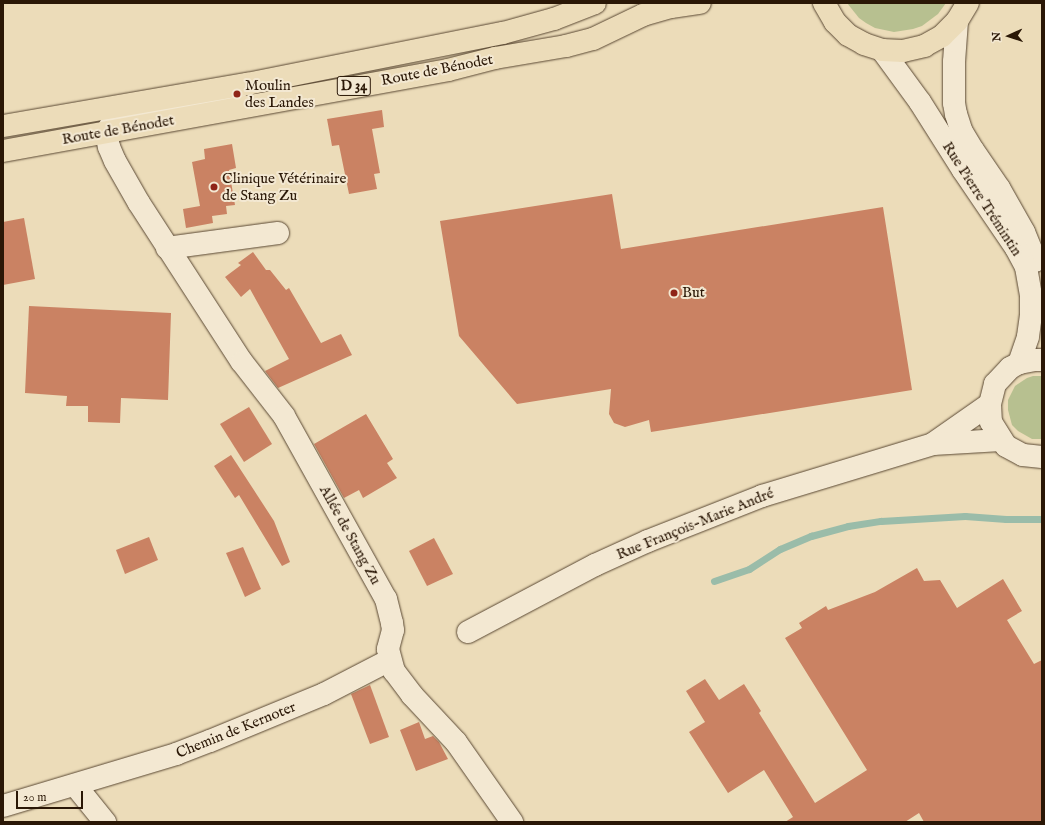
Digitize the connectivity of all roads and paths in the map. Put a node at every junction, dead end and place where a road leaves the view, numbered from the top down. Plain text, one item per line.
1 (595, 3) edge
2 (700, 3) edge
3 (820, 4) edge
4 (962, 12) edge
5 (882, 50) junction
6 (247, 84) junction
7 (68, 115) junction
8 (3, 126) edge
9 (106, 133) junction
10 (3, 150) edge
11 (278, 233) dead end
12 (167, 248) junction
13 (1042, 286) edge
14 (1042, 360) edge
15 (1019, 363) junction
16 (990, 404) junction
17 (1001, 440) junction
18 (933, 444) junction
19 (1042, 458) edge
20 (468, 632) dead end
21 (390, 660) junction
22 (75, 785) junction
23 (3, 806) edge
24 (105, 822) edge
25 (512, 822) edge

1 - 6 main road, Route de Bénodet / D 34
2 - 9 main road, Route de Bénodet / D 34
3 - 5 main road
4 - 5 main road
4 - 13 street, Rue Pierre Trémintin
5 - 15 street, Rue Pierre Trémintin
6 - 7 main road, Route de Bénodet / D 34
6 - 9 street
7 - 8 main road, Route de Bénodet / D 34
7 - 9 street
9 - 10 main road, Route de Bénodet / D 34
9 - 12 street, Allée de Stang Zu
11 - 12 street
12 - 21 street, Allée de Stang Zu
14 - 15 street
15 - 16 street
16 - 17 street
16 - 18 street, Rue François-Marie André
17 - 18 street, Rue François-Marie André
17 - 19 street
18 - 20 street, Rue François-Marie André
21 - 22 street, Chemin de Kernoter
21 - 25 street, Allée de Stang Zu
22 - 23 street, Chemin de Kernoter
22 - 24 street

